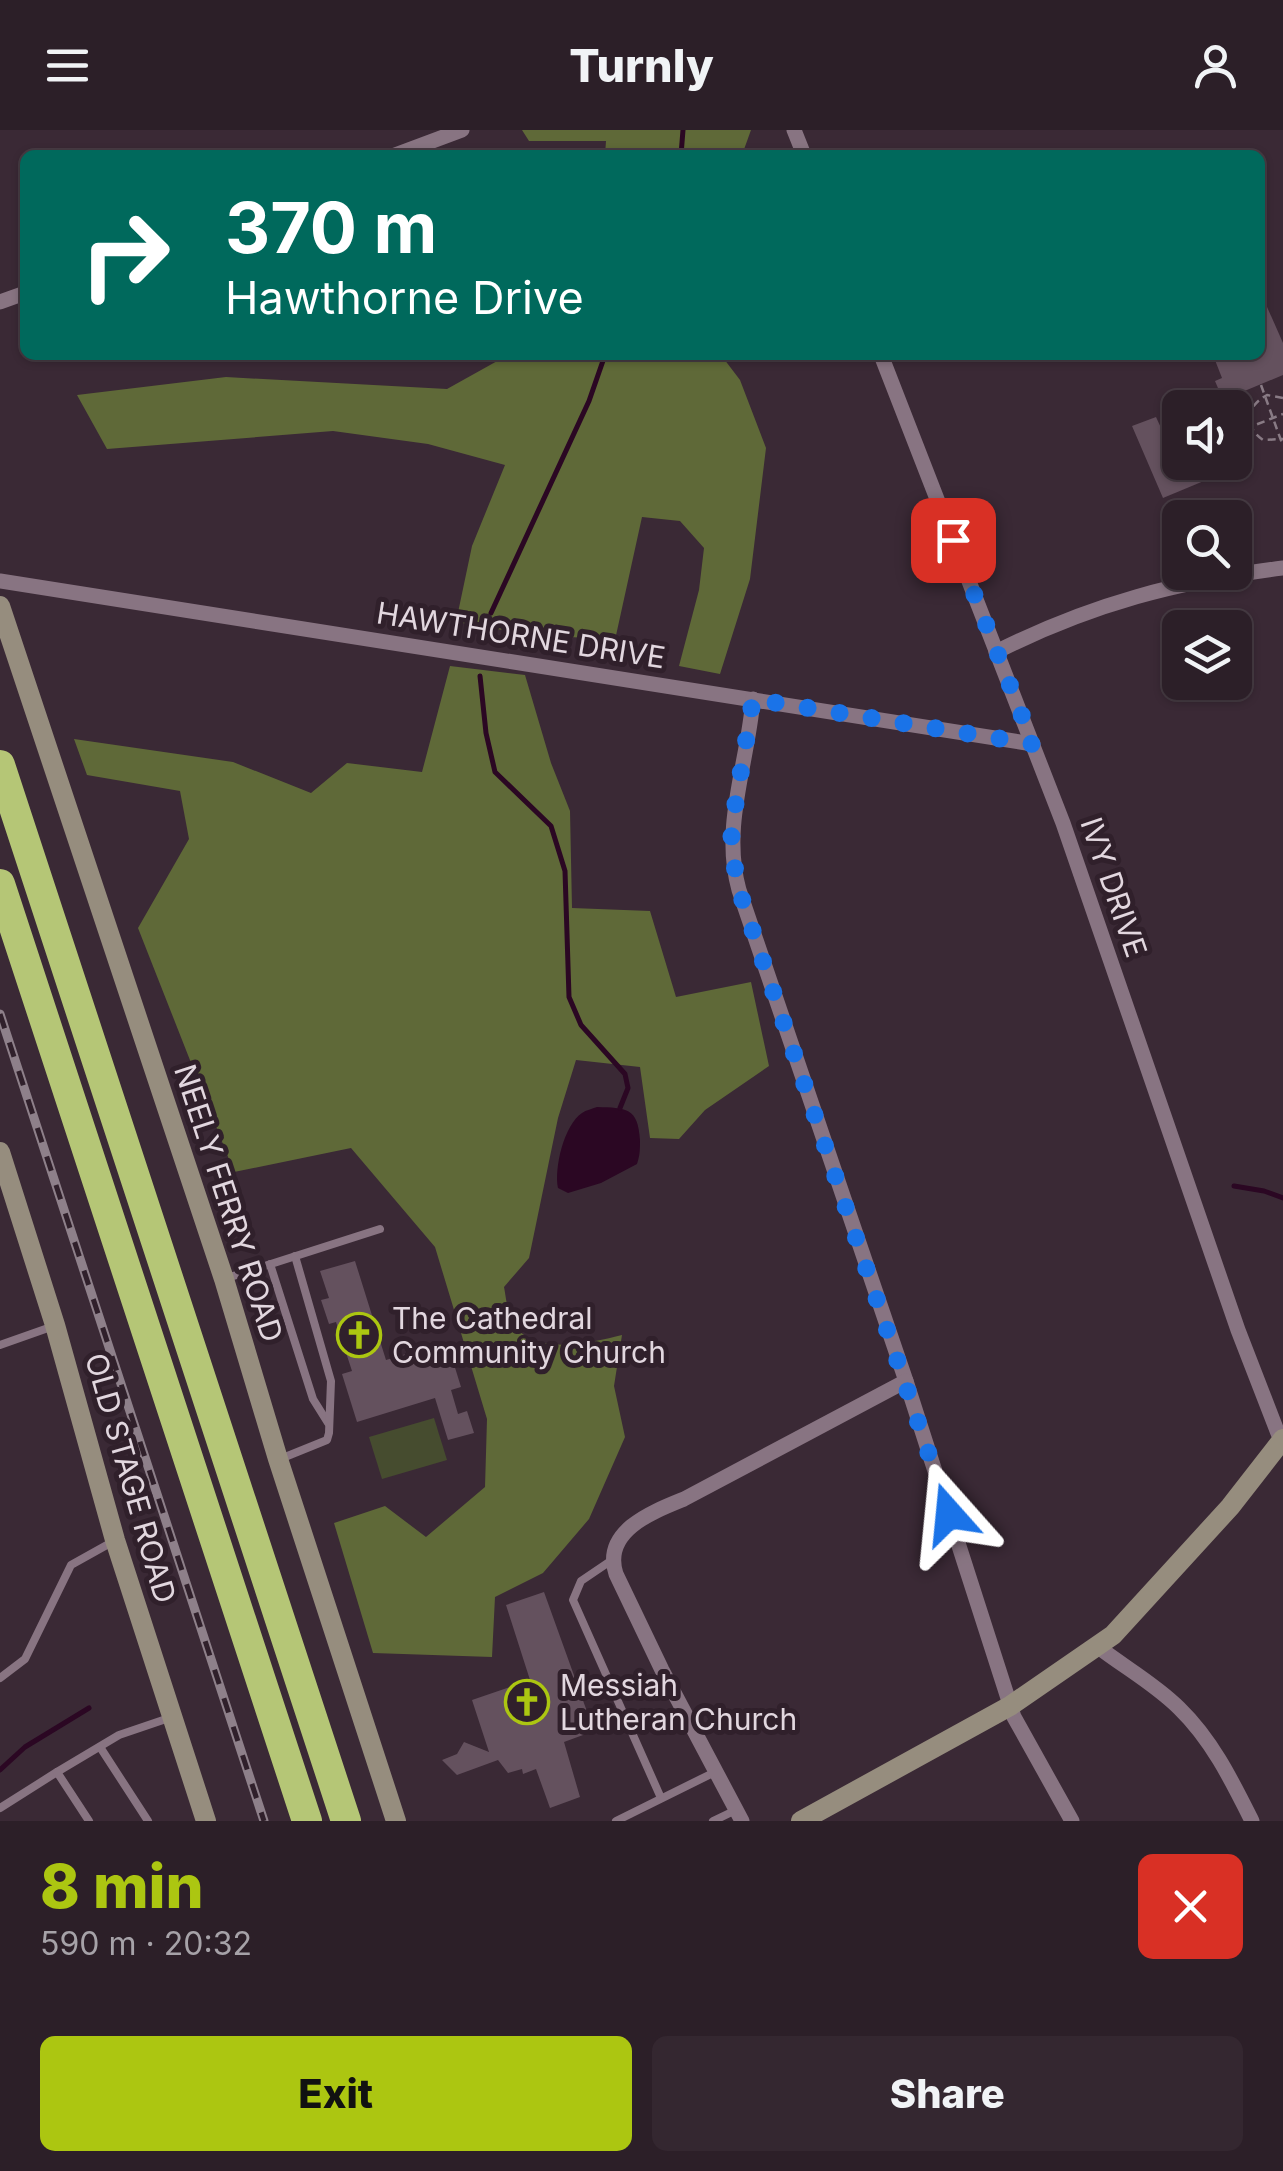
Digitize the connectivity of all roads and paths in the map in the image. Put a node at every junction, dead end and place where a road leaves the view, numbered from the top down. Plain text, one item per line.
1 (462, 130) edge
2 (409, 150) edge
3 (883, 360) edge
4 (1262, 384) dead end
5 (1265, 396) junction
6 (1283, 398) edge
7 (1252, 408) edge
8 (1283, 414) edge
9 (1272, 418) junction
10 (1252, 426) edge
11 (1252, 432) edge
12 (1282, 440) edge
13 (1283, 446) edge
14 (1283, 568) edge
15 (0, 581) edge
16 (0, 606) edge
17 (996, 652) junction
18 (753, 699) junction
19 (1033, 744) junction
20 (0, 765) edge
21 (0, 884) edge
22 (1, 1158) edge
23 (380, 1229) dead end
24 (295, 1256) junction
25 (270, 1264) junction
26 (224, 1279) junction
27 (56, 1325) junction
28 (0, 1345) edge
29 (906, 1381) junction
30 (328, 1423) junction
31 (1282, 1440) edge
32 (278, 1460) junction
33 (115, 1540) junction
34 (613, 1559) junction
35 (1097, 1646) junction
36 (0, 1678) edge
37 (1010, 1706) junction
38 (172, 1717) junction
39 (100, 1746) junction
40 (57, 1772) junction
41 (714, 1772) junction
42 (661, 1798) junction
43 (0, 1808) edge
44 (739, 1815) edge
45 (89, 1821) edge
46 (148, 1821) edge
47 (206, 1821) edge
48 (306, 1821) edge
49 (346, 1821) edge
50 (396, 1821) edge
51 (616, 1821) edge
52 (713, 1821) edge
53 (801, 1821) edge
54 (1072, 1821) edge
55 (1252, 1821) edge

1 - 2 street
3 - 17 street, IVY DRIVE
4 - 5 path
5 - 6 path
5 - 7 path
5 - 9 path
8 - 9 path
9 - 10 path
9 - 12 path
11 - 12 path
12 - 13 path
14 - 17 street
15 - 18 street, HAWTHORNE DRIVE
16 - 26 street, NEELY FERRY ROAD
17 - 19 street, IVY DRIVE
18 - 19 street, HAWTHORNE DRIVE
18 - 29 street
19 - 31 street, IVY DRIVE
20 - 49 highway
21 - 48 highway
22 - 27 street, OLD STAGE ROAD
23 - 24 lane
24 - 25 lane
24 - 30 lane
25 - 26 lane
25 - 30 lane
26 - 32 street, NEELY FERRY ROAD
27 - 28 lane
27 - 33 street, OLD STAGE ROAD
29 - 34 street
29 - 37 street
30 - 32 lane
31 - 35 street
32 - 50 street, NEELY FERRY ROAD
33 - 36 lane
33 - 38 street, OLD STAGE ROAD
34 - 41 street
34 - 42 lane
35 - 37 street
35 - 55 street
37 - 53 street
37 - 54 street
38 - 39 lane
38 - 47 street, OLD STAGE ROAD
39 - 40 lane
39 - 46 lane
40 - 43 lane
40 - 45 lane
41 - 42 lane
41 - 44 street
42 - 51 lane
44 - 52 lane

